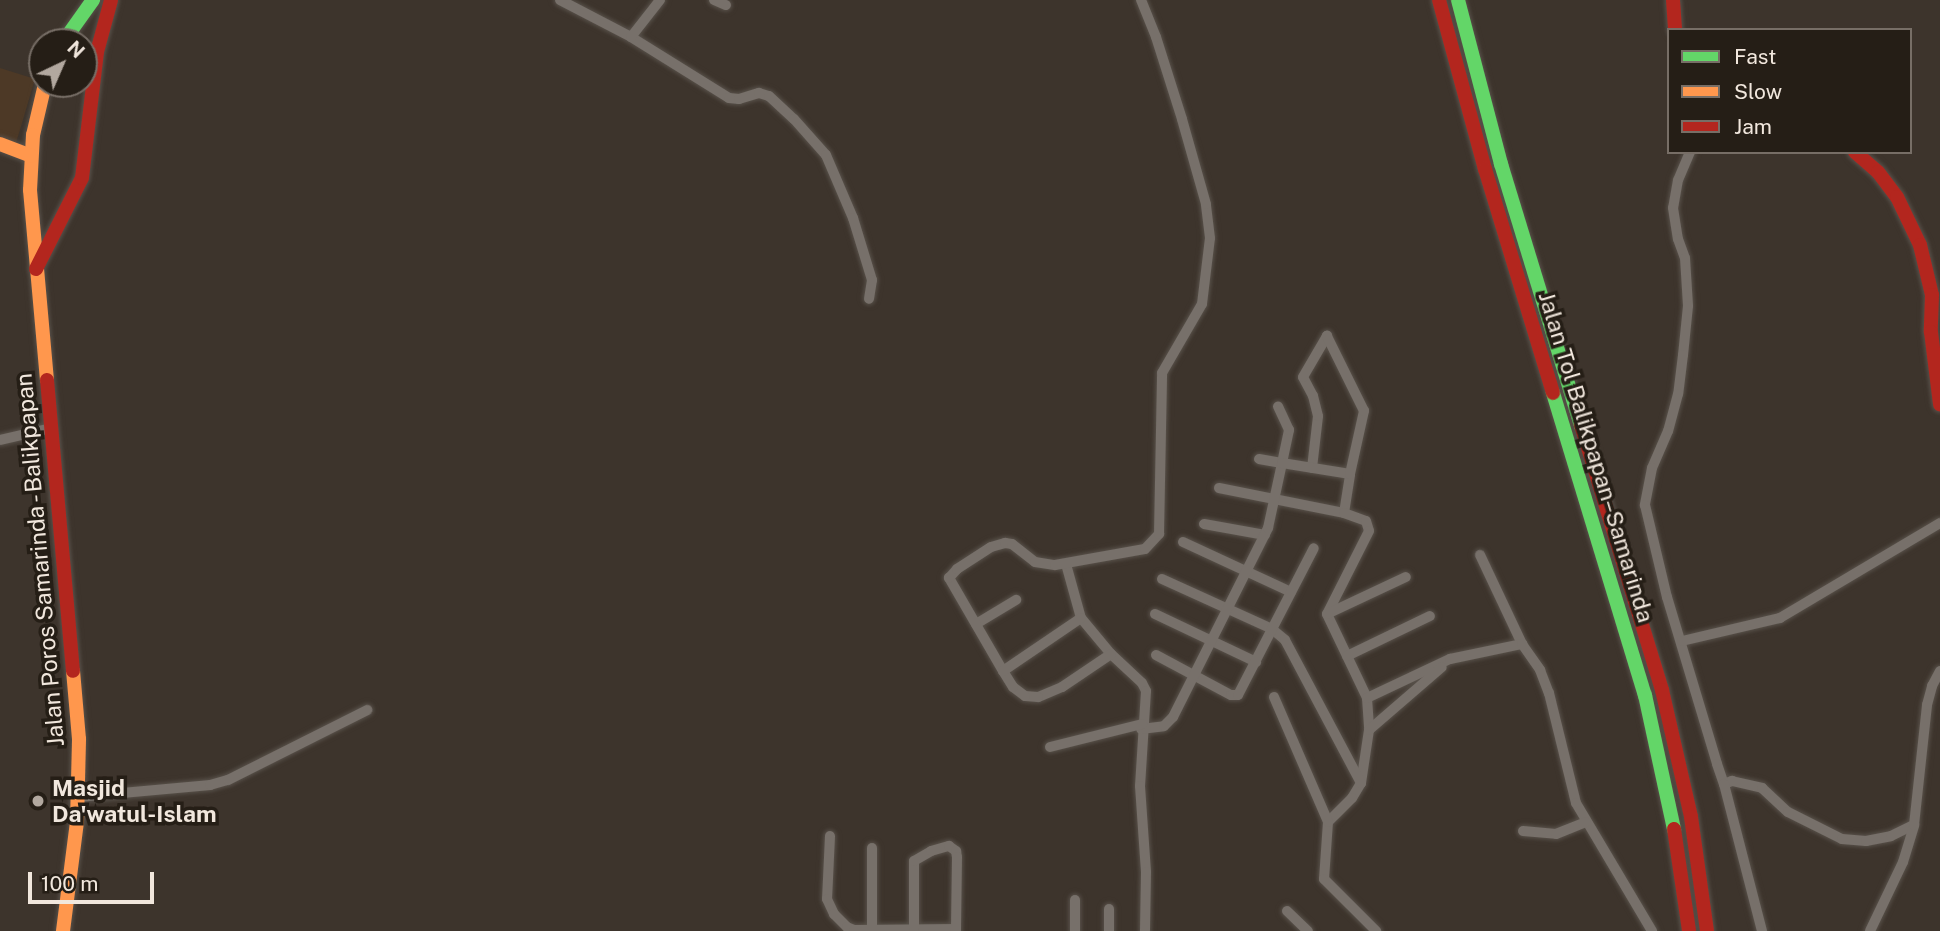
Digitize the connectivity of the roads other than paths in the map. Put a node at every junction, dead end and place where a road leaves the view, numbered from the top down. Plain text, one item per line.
1 (93, 0) edge
2 (111, 0) edge
3 (560, 0) edge
4 (660, 0) edge
5 (714, 0) edge
6 (1141, 0) edge
7 (1439, 0) edge
8 (1458, 0) edge
9 (1673, 0) edge
10 (726, 5) dead end
11 (73, 28) edge
12 (1675, 28) edge
13 (631, 37) junction
14 (43, 98) edge
15 (0, 144) edge
16 (1689, 154) edge
17 (1857, 154) edge
18 (31, 156) junction
19 (36, 269) junction
20 (1936, 294) edge
21 (869, 299) dead end
22 (1940, 404) edge
23 (1278, 406) dead end
24 (52, 428) junction
25 (0, 440) edge
26 (1259, 459) dead end
27 (1282, 463) junction
28 (1312, 468) junction
29 (1350, 474) junction
30 (1219, 488) dead end
31 (1274, 501) junction
32 (1344, 513) junction
33 (1940, 523) edge
34 (1204, 524) dead end
35 (1265, 535) junction
36 (1183, 542) dead end
37 (1314, 548) dead end
38 (1480, 555) dead end
39 (1066, 564) junction
40 (1245, 572) junction
41 (1406, 577) dead end
42 (1162, 579) dead end
43 (1291, 592) junction
44 (1016, 600) dead end
45 (1227, 608) junction
46 (1155, 614) dead end
47 (1328, 614) junction
48 (1430, 616) dead end
49 (1081, 618) junction
50 (976, 624) junction
51 (1272, 629) junction
52 (1682, 641) junction
53 (1210, 642) junction
54 (1522, 644) junction
55 (1111, 653) junction
56 (1156, 655) dead end
57 (1347, 656) junction
58 (1450, 659) junction
59 (1256, 662) junction
60 (1003, 671) junction
61 (1940, 671) edge
62 (1193, 676) junction
63 (1274, 696) dead end
64 (1367, 698) junction
65 (367, 710) dead end
66 (1142, 727) junction
67 (1369, 730) junction
68 (1050, 747) dead end
69 (1361, 783) junction
70 (1724, 784) junction
71 (78, 797) junction
72 (1328, 822) junction
73 (1586, 822) junction
74 (1914, 825) junction
75 (1523, 831) dead end
76 (830, 836) dead end
77 (872, 848) dead end
78 (1075, 900) dead end
79 (1109, 909) dead end
80 (1287, 911) dead end
81 (914, 928) junction
82 (872, 930) edge
83 (956, 930) edge
84 (63, 931) edge
85 (1075, 931) edge
86 (1109, 931) edge
87 (1145, 931) edge
88 (1308, 931) edge
89 (1376, 931) edge
90 (1652, 931) edge
91 (1689, 931) edge
92 (1707, 931) edge
93 (1762, 931) edge
94 (1870, 931) edge

1 - 11 main road
2 - 19 main road
3 - 13 street
4 - 13 street
5 - 10 street
6 - 39 street
7 - 91 main road, Jalan Tol Balikpapan–Samarinda
8 - 92 main road, Jalan Tol Balikpapan–Samarinda
9 - 12 main road
13 - 21 street
14 - 18 main road, Jalan Poros Samarinda - Balikpapan
15 - 18 main road
16 - 52 street
17 - 20 main road
18 - 19 main road, Jalan Poros Samarinda - Balikpapan
19 - 24 main road, Jalan Poros Samarinda - Balikpapan
20 - 22 main road
23 - 27 street
24 - 25 street
24 - 71 main road, Jalan Poros Samarinda - Balikpapan
26 - 27 street
27 - 28 street
27 - 31 street
28 - 29 street
28 - 29 street
29 - 32 street
30 - 31 street
31 - 32 street
31 - 35 street
32 - 47 street
33 - 52 street
34 - 35 street
35 - 40 street
36 - 40 street
37 - 43 street
38 - 54 street
39 - 49 street
39 - 50 street
40 - 43 street
40 - 45 street
41 - 47 street
42 - 45 street
43 - 51 street
44 - 50 street
45 - 51 street
45 - 53 street
46 - 53 street
47 - 57 street
48 - 57 street
49 - 55 street
49 - 60 street
50 - 60 street
51 - 59 street
51 - 69 street
52 - 70 street
53 - 59 street
53 - 62 street
54 - 58 street
54 - 73 street
55 - 60 street
55 - 66 street
56 - 62 street
57 - 64 street
58 - 64 street
58 - 67 street
59 - 62 street
61 - 74 street
62 - 66 street
63 - 72 street
64 - 67 street
65 - 71 street
66 - 68 street
66 - 87 street
67 - 69 street
69 - 72 street
70 - 74 street
70 - 93 street
71 - 84 main road, Jalan Poros Samarinda - Balikpapan
72 - 89 street
73 - 75 street
73 - 90 street
74 - 94 street
76 - 82 street
77 - 82 street
78 - 85 street
79 - 86 street
80 - 88 street
81 - 82 street
81 - 83 street
81 - 83 street

